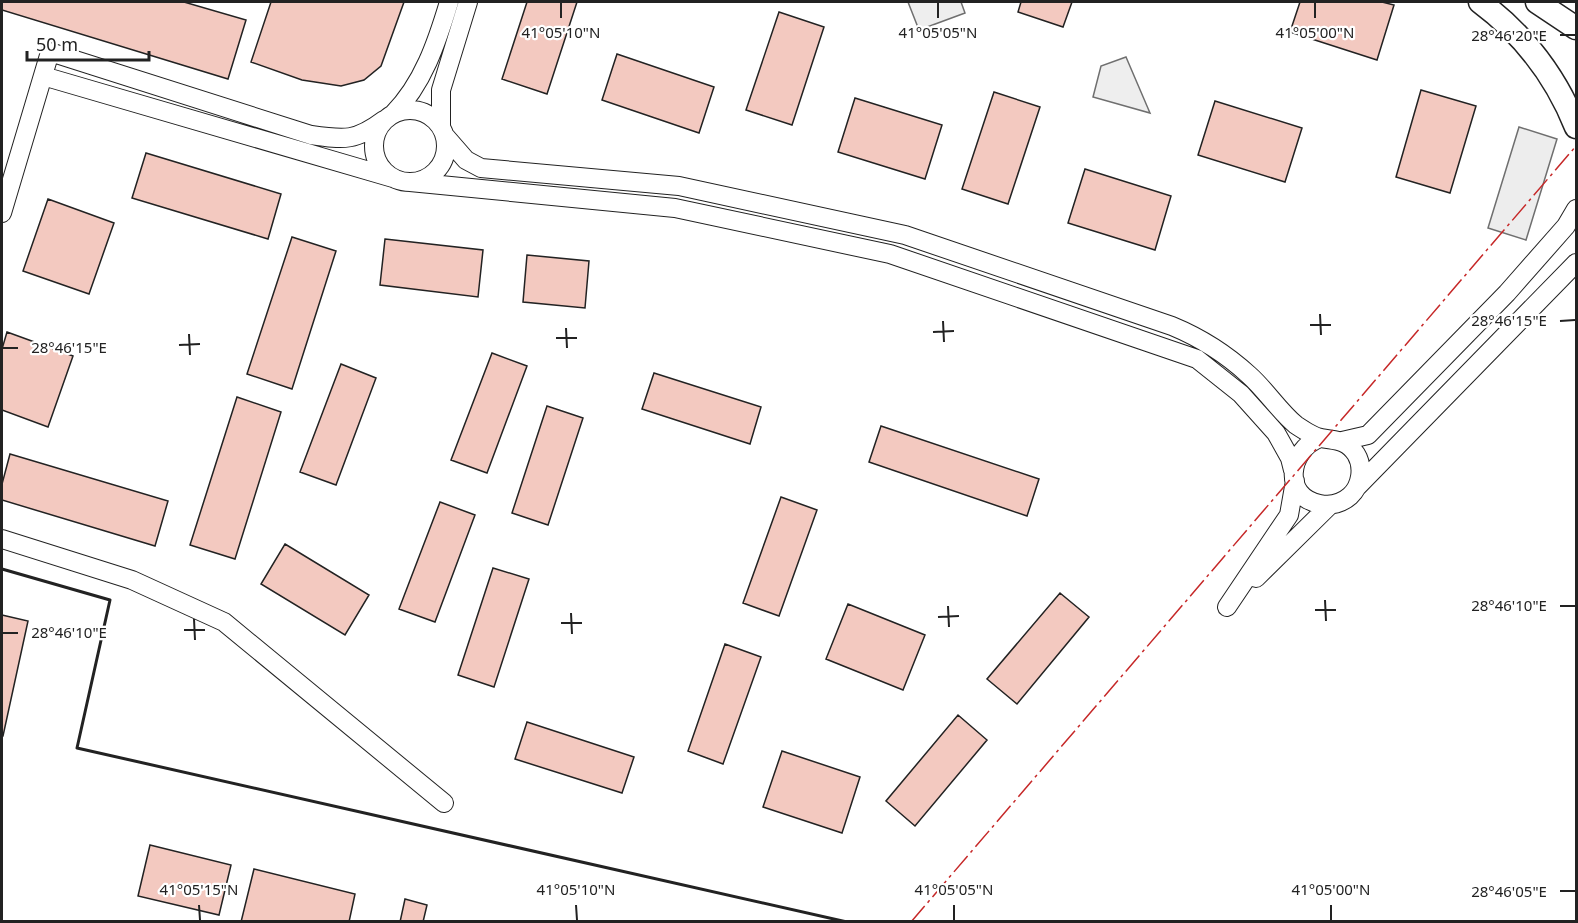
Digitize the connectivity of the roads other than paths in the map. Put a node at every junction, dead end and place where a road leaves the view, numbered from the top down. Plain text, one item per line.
1 (449, 2) edge
2 (468, 2) edge
3 (1480, 2) edge
4 (1537, 2) edge
5 (1576, 28) edge
6 (43, 76) junction
7 (388, 117) junction
8 (1576, 127) edge
9 (443, 132) junction
10 (401, 180) junction
11 (1576, 209) edge
12 (2, 213) edge
13 (1576, 263) edge
14 (1320, 438) junction
15 (1342, 441) junction
16 (1294, 475) junction
17 (1357, 487) junction
18 (1330, 505) junction
19 (2, 539) edge
20 (444, 803) dead end

1 - 7 street
2 - 9 street
3 - 8 main road
4 - 5 main road
6 - 7 street
6 - 10 street
6 - 12 street
7 - 9 street
7 - 10 street
9 - 10 street
9 - 14 street
10 - 16 street
11 - 15 street
13 - 17 street
14 - 15 street
14 - 16 street
15 - 17 street
16 - 18 street
16 - 18 street
17 - 18 street
19 - 20 street

